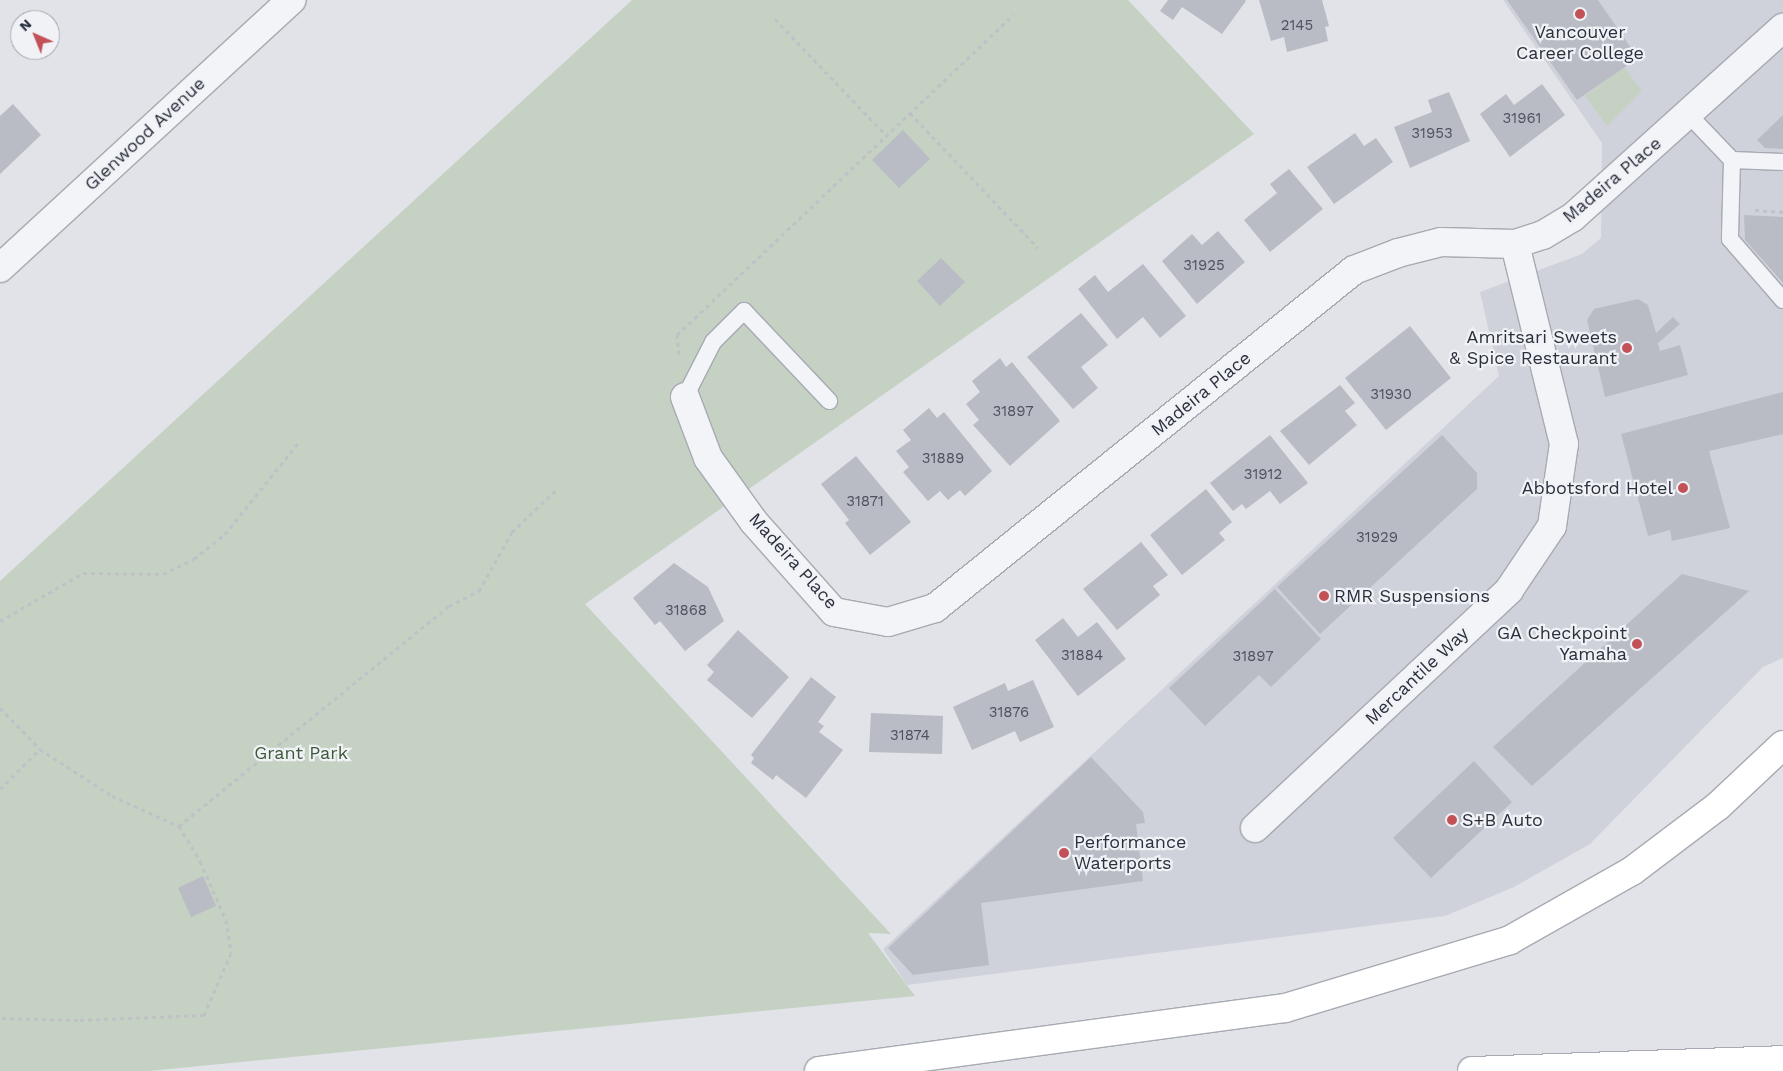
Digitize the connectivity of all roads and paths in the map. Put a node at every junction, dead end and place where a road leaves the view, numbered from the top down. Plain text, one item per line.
1 (291, 0) edge
2 (1014, 14) dead end
3 (775, 19) dead end
4 (1783, 28) edge
5 (910, 114) junction
6 (1688, 114) junction
7 (886, 135) junction
8 (1732, 160) junction
9 (1783, 162) edge
10 (1748, 210) dead end
11 (1783, 212) edge
12 (1515, 244) junction
13 (1038, 248) dead end
14 (0, 268) edge
15 (1783, 300) edge
16 (684, 397) junction
17 (829, 402) dead end
18 (299, 442) dead end
19 (557, 488) dead end
20 (0, 621) edge
21 (0, 708) edge
22 (1783, 744) edge
23 (40, 749) junction
24 (0, 789) edge
25 (179, 826) junction
26 (1255, 828) dead end
27 (0, 1018) edge
28 (1783, 1060) edge
29 (819, 1071) edge
30 (1472, 1071) edge

1 - 14 street, Glenwood Avenue
2 - 5 path
3 - 7 path
4 - 6 street, Madeira Place
5 - 7 path
5 - 13 path
6 - 8 lane
6 - 12 street, Madeira Place
7 - 16 path
8 - 9 lane
8 - 15 lane
10 - 11 path
12 - 16 street, Madeira Place
12 - 26 street, Mercantile Way
16 - 17 lane
18 - 20 path
19 - 25 path
21 - 23 path
22 - 29 highway
23 - 24 path
23 - 25 path
25 - 27 path
28 - 30 highway

